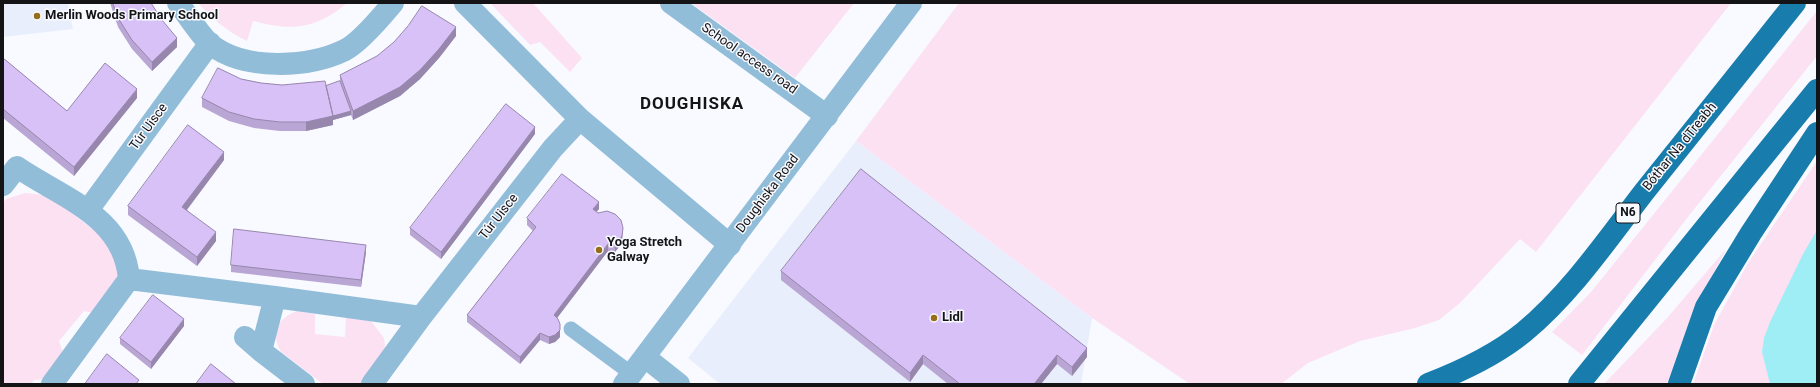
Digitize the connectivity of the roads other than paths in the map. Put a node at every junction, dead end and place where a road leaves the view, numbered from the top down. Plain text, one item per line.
1 (178, 3) edge
2 (393, 3) edge
3 (465, 3) edge
4 (671, 3) edge
5 (911, 3) edge
6 (1795, 3) edge
7 (210, 43) junction
8 (1817, 90) edge
9 (827, 116) junction
10 (580, 119) junction
11 (1817, 133) edge
12 (10, 161) edge
13 (3, 184) edge
14 (88, 210) junction
15 (730, 245) junction
16 (129, 279) junction
17 (275, 297) junction
18 (421, 317) junction
19 (571, 329) dead end
20 (634, 371) edge
21 (52, 384) edge
22 (304, 384) edge
23 (372, 384) edge
24 (680, 384) edge
25 (1428, 384) edge
26 (1579, 384) edge
27 (1679, 384) edge

1 - 7 street
2 - 7 street
3 - 10 street
4 - 9 street, School access road
5 - 9 street, Doughiska Road
6 - 25 highway, Bóthar Na dTreabh / N6
7 - 14 street, Túr Uisce
8 - 26 highway
9 - 15 street, Doughiska Road
10 - 15 street
10 - 18 street, Túr Uisce
11 - 27 highway
12 - 13 street
12 - 14 street
14 - 16 street
15 - 20 street, Doughiska Road
16 - 17 street
16 - 21 street
17 - 18 street
17 - 22 street
18 - 23 street, Túr Uisce
19 - 20 lane
20 - 24 street

